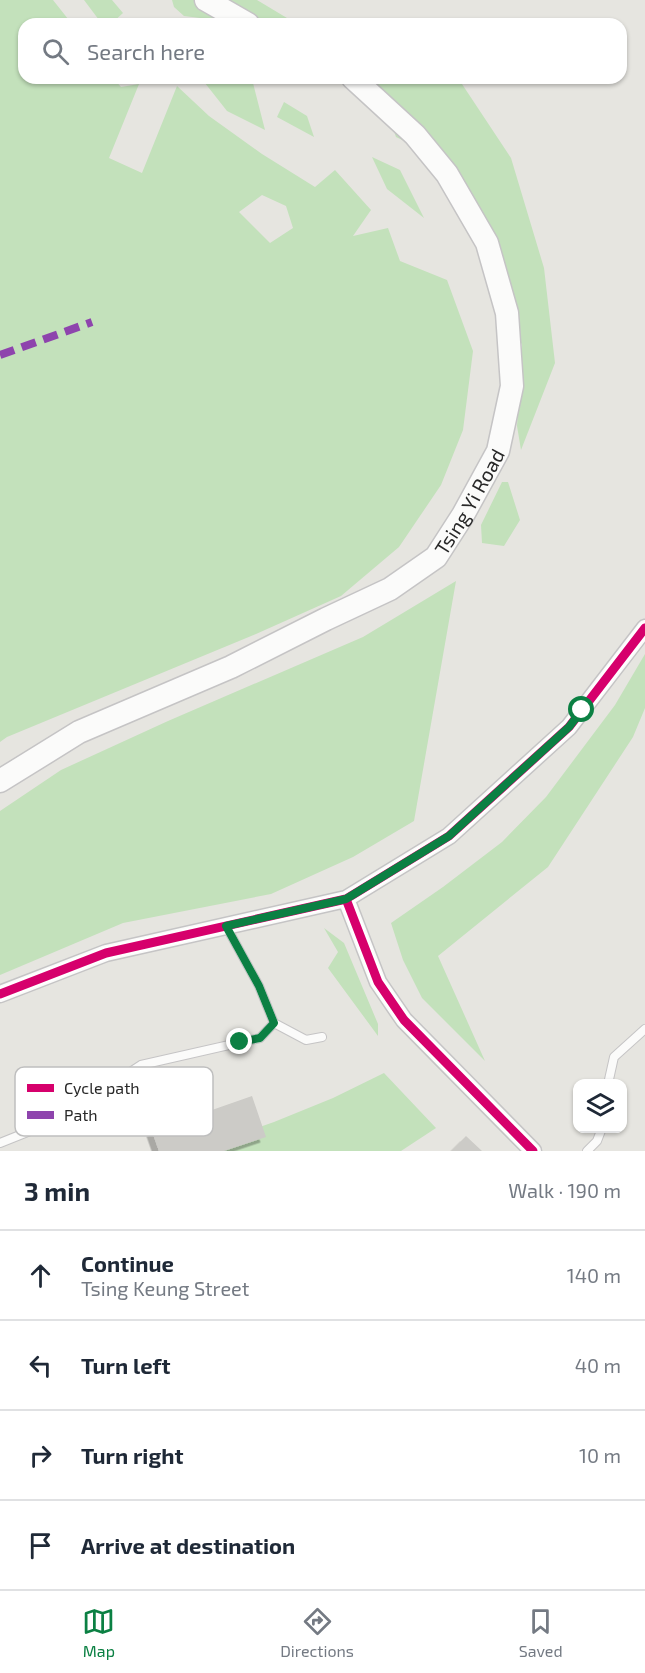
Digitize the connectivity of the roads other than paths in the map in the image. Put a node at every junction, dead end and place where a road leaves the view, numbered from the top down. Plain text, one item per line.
1 (206, 0) edge
2 (238, 18) edge
3 (360, 84) edge
4 (645, 628) edge
5 (0, 782) edge
6 (346, 899) junction
7 (226, 926) junction
8 (0, 994) edge
9 (274, 1023) junction
10 (645, 1029) edge
11 (322, 1037) dead end
12 (138, 1067) edge
13 (609, 1079) edge
14 (600, 1133) edge
15 (18, 1136) edge
16 (0, 1143) edge
17 (533, 1151) edge
18 (587, 1151) edge

1 - 2 main road
3 - 5 main road, Tsing Yi Road
4 - 6 street
6 - 7 street
6 - 17 street
7 - 8 street
7 - 9 lane
9 - 11 lane
9 - 12 lane
10 - 13 lane
14 - 18 lane
15 - 16 lane

